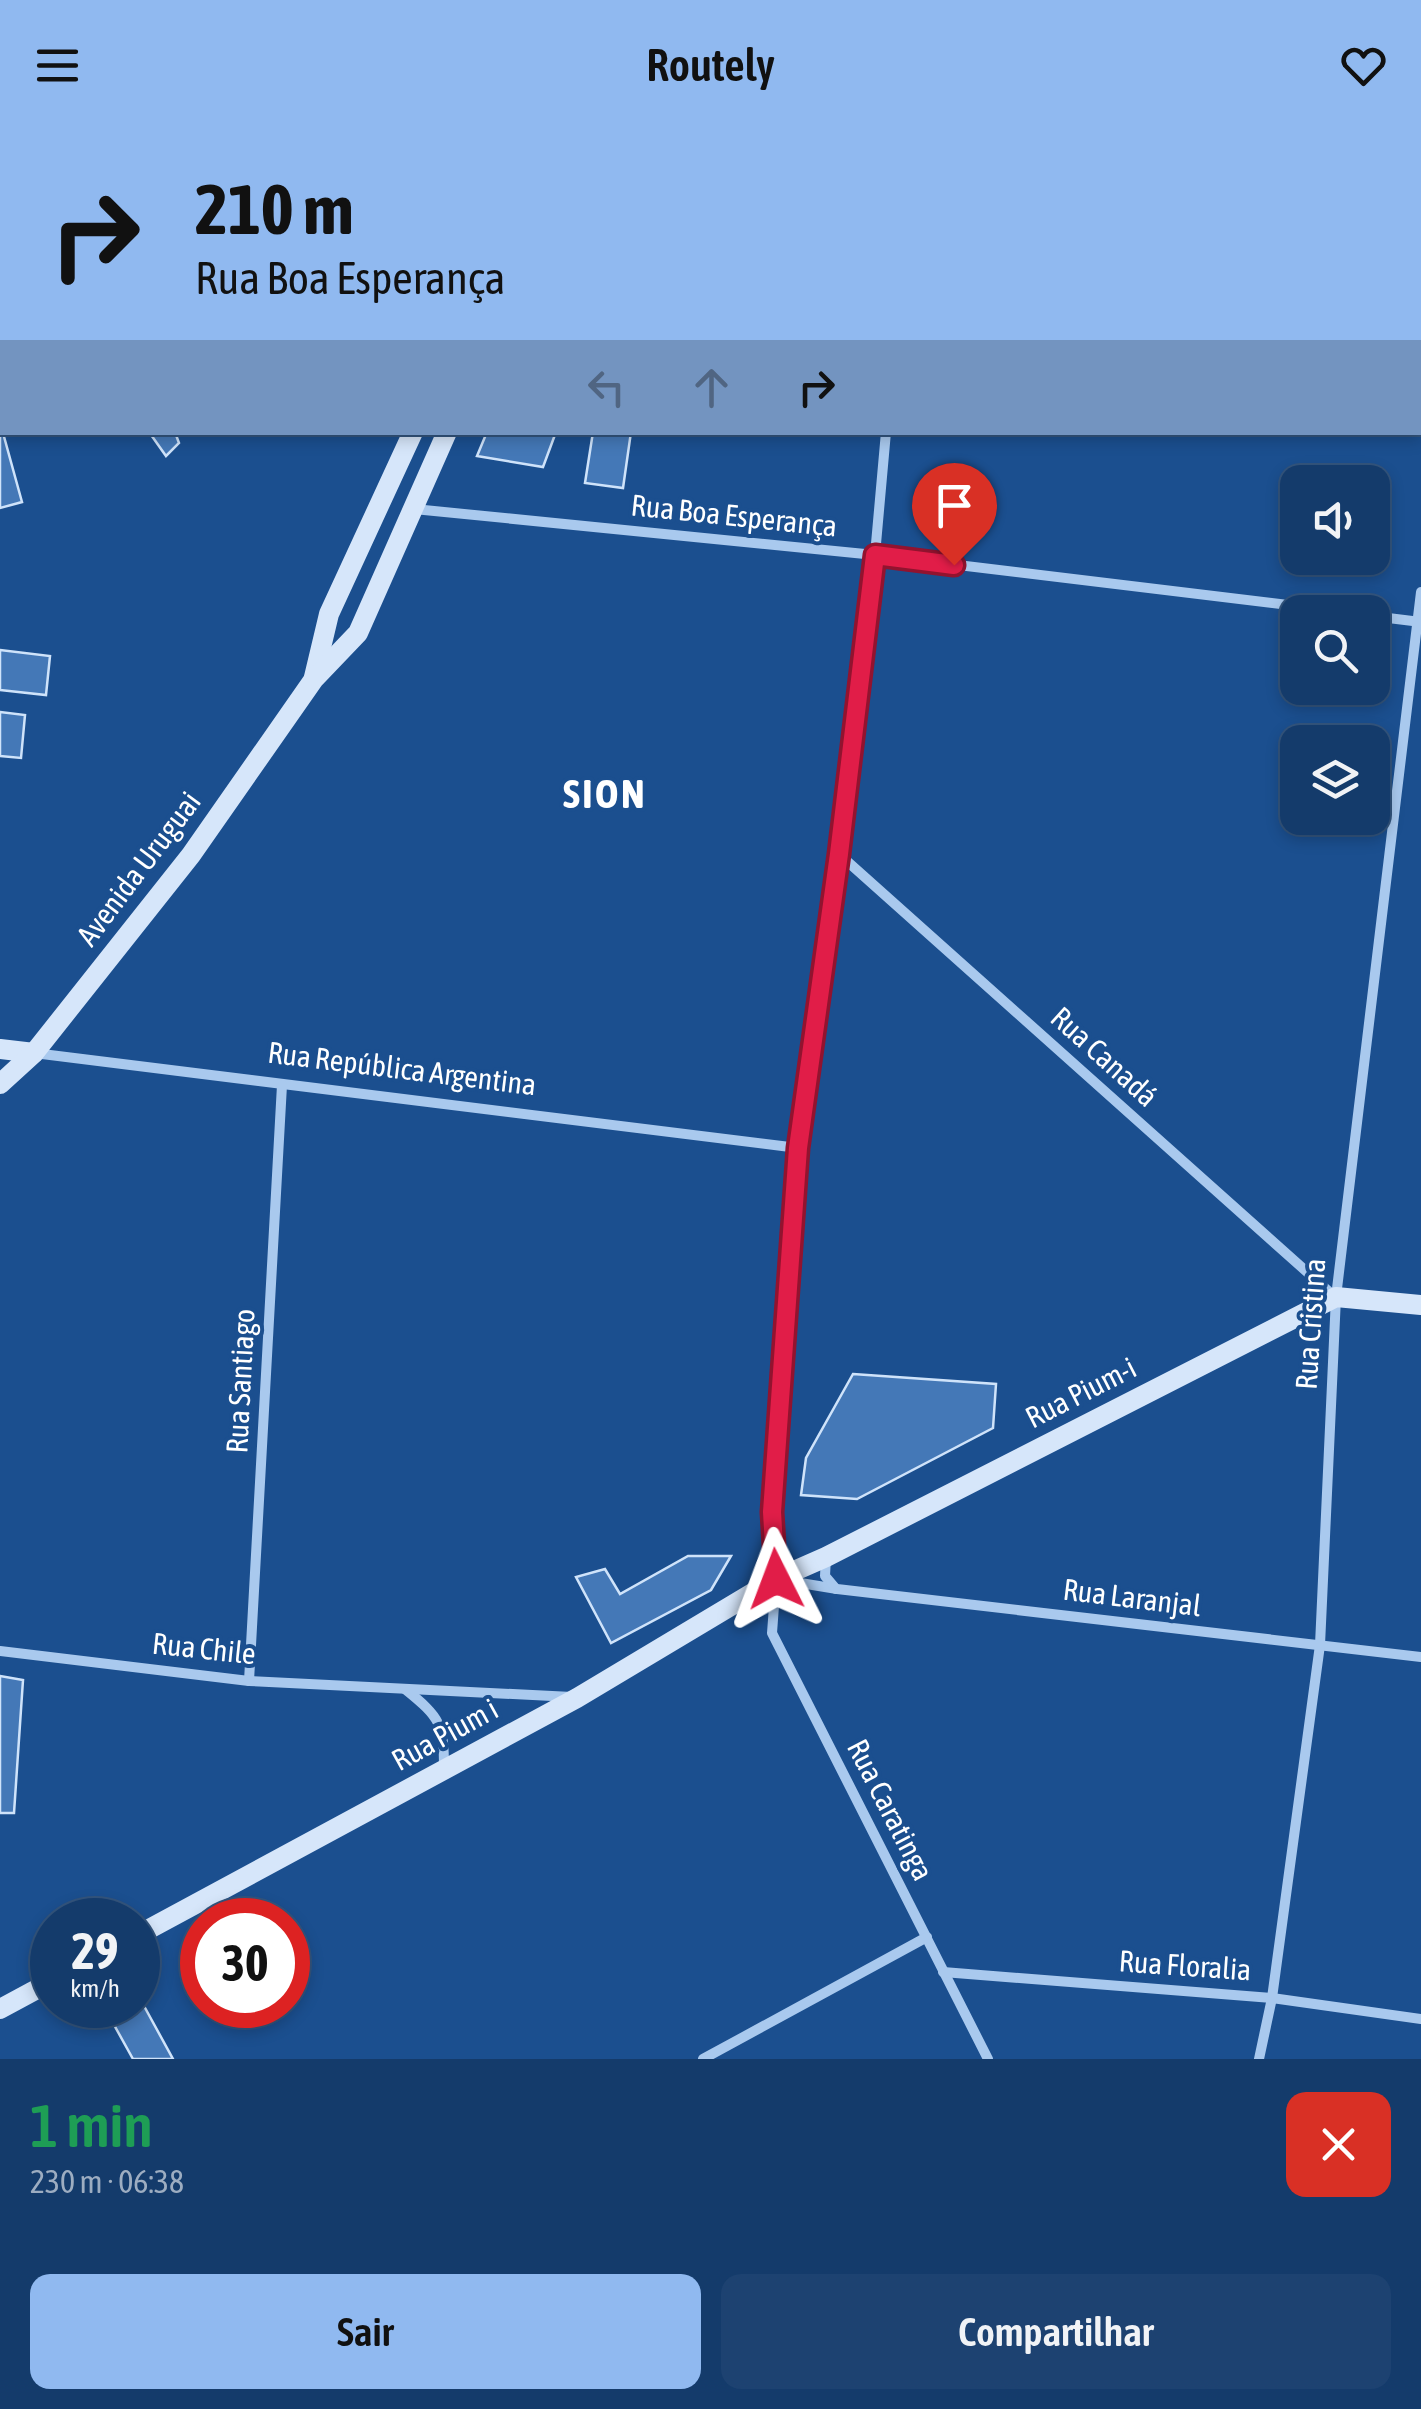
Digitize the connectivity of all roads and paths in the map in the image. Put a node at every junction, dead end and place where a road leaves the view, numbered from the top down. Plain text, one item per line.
1 (412, 435) edge
2 (447, 435) edge
3 (886, 435) edge
4 (414, 509) junction
5 (875, 555) junction
6 (1421, 592) edge
7 (1280, 604) edge
8 (1390, 618) edge
9 (1419, 621) edge
10 (314, 679) junction
11 (839, 854) junction
12 (0, 1049) edge
13 (34, 1054) junction
14 (0, 1084) edge
15 (282, 1085) junction
16 (798, 1148) junction
17 (1336, 1298) junction
18 (1421, 1305) edge
19 (826, 1557) junction
20 (776, 1579) junction
21 (836, 1589) junction
22 (1320, 1645) junction
23 (0, 1650) edge
24 (1421, 1657) edge
25 (249, 1681) junction
26 (404, 1689) junction
27 (577, 1698) junction
28 (444, 1770) junction
29 (160, 1923) edge
30 (928, 1937) junction
31 (944, 1972) junction
32 (30, 1993) edge
33 (1272, 1998) junction
34 (0, 2010) edge
35 (1421, 2019) edge
36 (703, 2059) edge
37 (988, 2059) edge
38 (1259, 2059) edge

1 - 10 street, Avenida Uruguai
2 - 4 street, Avenida Uruguai
3 - 5 street, Rua Caratinga
4 - 5 street, Rua Boa Esperança
4 - 10 street, Avenida Uruguai
5 - 7 street, Rua Boa Esperança
5 - 11 street, Rua Caratinga
6 - 9 street, Rua Cristina
8 - 9 street
9 - 17 street, Rua Cristina
10 - 13 street, Avenida Uruguai
11 - 16 street, Rua Caratinga
11 - 17 street, Rua Canadá
12 - 13 street, Rua República Argentina
13 - 14 street, Avenida Uruguai
13 - 15 street, Rua República Argentina
15 - 16 street, Rua República Argentina
15 - 25 street, Rua Santiago
16 - 20 street, Rua Caratinga
17 - 18 street
17 - 19 street, Rua Pium-i
17 - 22 street, Rua Cristina
19 - 20 street, Rua Pium-i
19 - 21 street
20 - 21 street, Rua Laranjal
20 - 27 street, Rua Pium i
20 - 30 street, Rua Caratinga
21 - 22 street, Rua Laranjal
22 - 24 street, Rua Laranjal
22 - 33 street, Rua Cristina
23 - 25 street, Rua Chile
25 - 26 street, Rua Chile
26 - 27 street, Rua Chile
26 - 28 street
27 - 28 street, Rua Pium i
28 - 29 street, Rua Pium i
30 - 31 street, Rua Caratinga
30 - 36 street
31 - 33 street, Rua Floralia
31 - 37 street, Rua Caratinga
32 - 34 street
33 - 35 street, Rua Floralia
33 - 38 street, Rua Cristina

